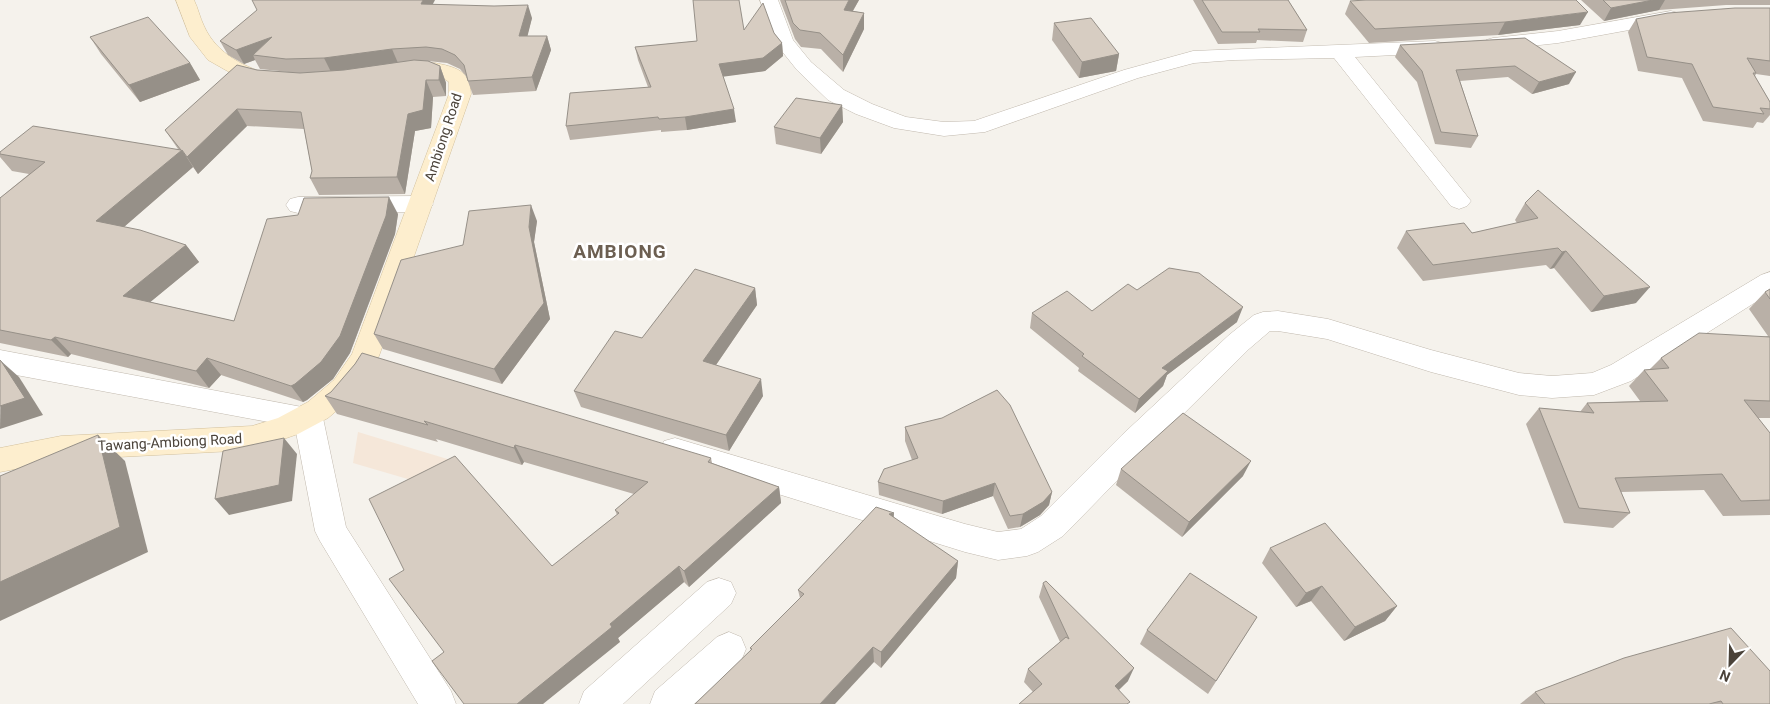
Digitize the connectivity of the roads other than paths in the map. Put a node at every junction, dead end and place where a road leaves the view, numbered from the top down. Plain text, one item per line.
1 (185, 0) edge
2 (768, 0) edge
3 (1688, 16) edge
4 (1340, 52) junction
5 (383, 73) edge
6 (286, 82) edge
7 (1459, 200) dead end
8 (421, 204) junction
9 (298, 205) dead end
10 (1770, 281) edge
11 (365, 356) junction
12 (0, 361) edge
13 (394, 364) edge
14 (308, 418) junction
15 (651, 442) edge
16 (0, 460) edge
17 (718, 593) dead end
18 (728, 649) dead end
19 (438, 704) edge
20 (597, 704) edge
21 (668, 704) edge

1 - 6 main road
2 - 4 street
3 - 4 street
4 - 7 street
5 - 8 main road, Ambiong Road
8 - 9 street
8 - 11 main road, Ambiong Road
10 - 15 street
11 - 13 street
11 - 14 main road, Ambiong Road
12 - 14 street
14 - 16 main road, Tawang-Ambiong Road
14 - 19 street
17 - 20 street
18 - 21 street

